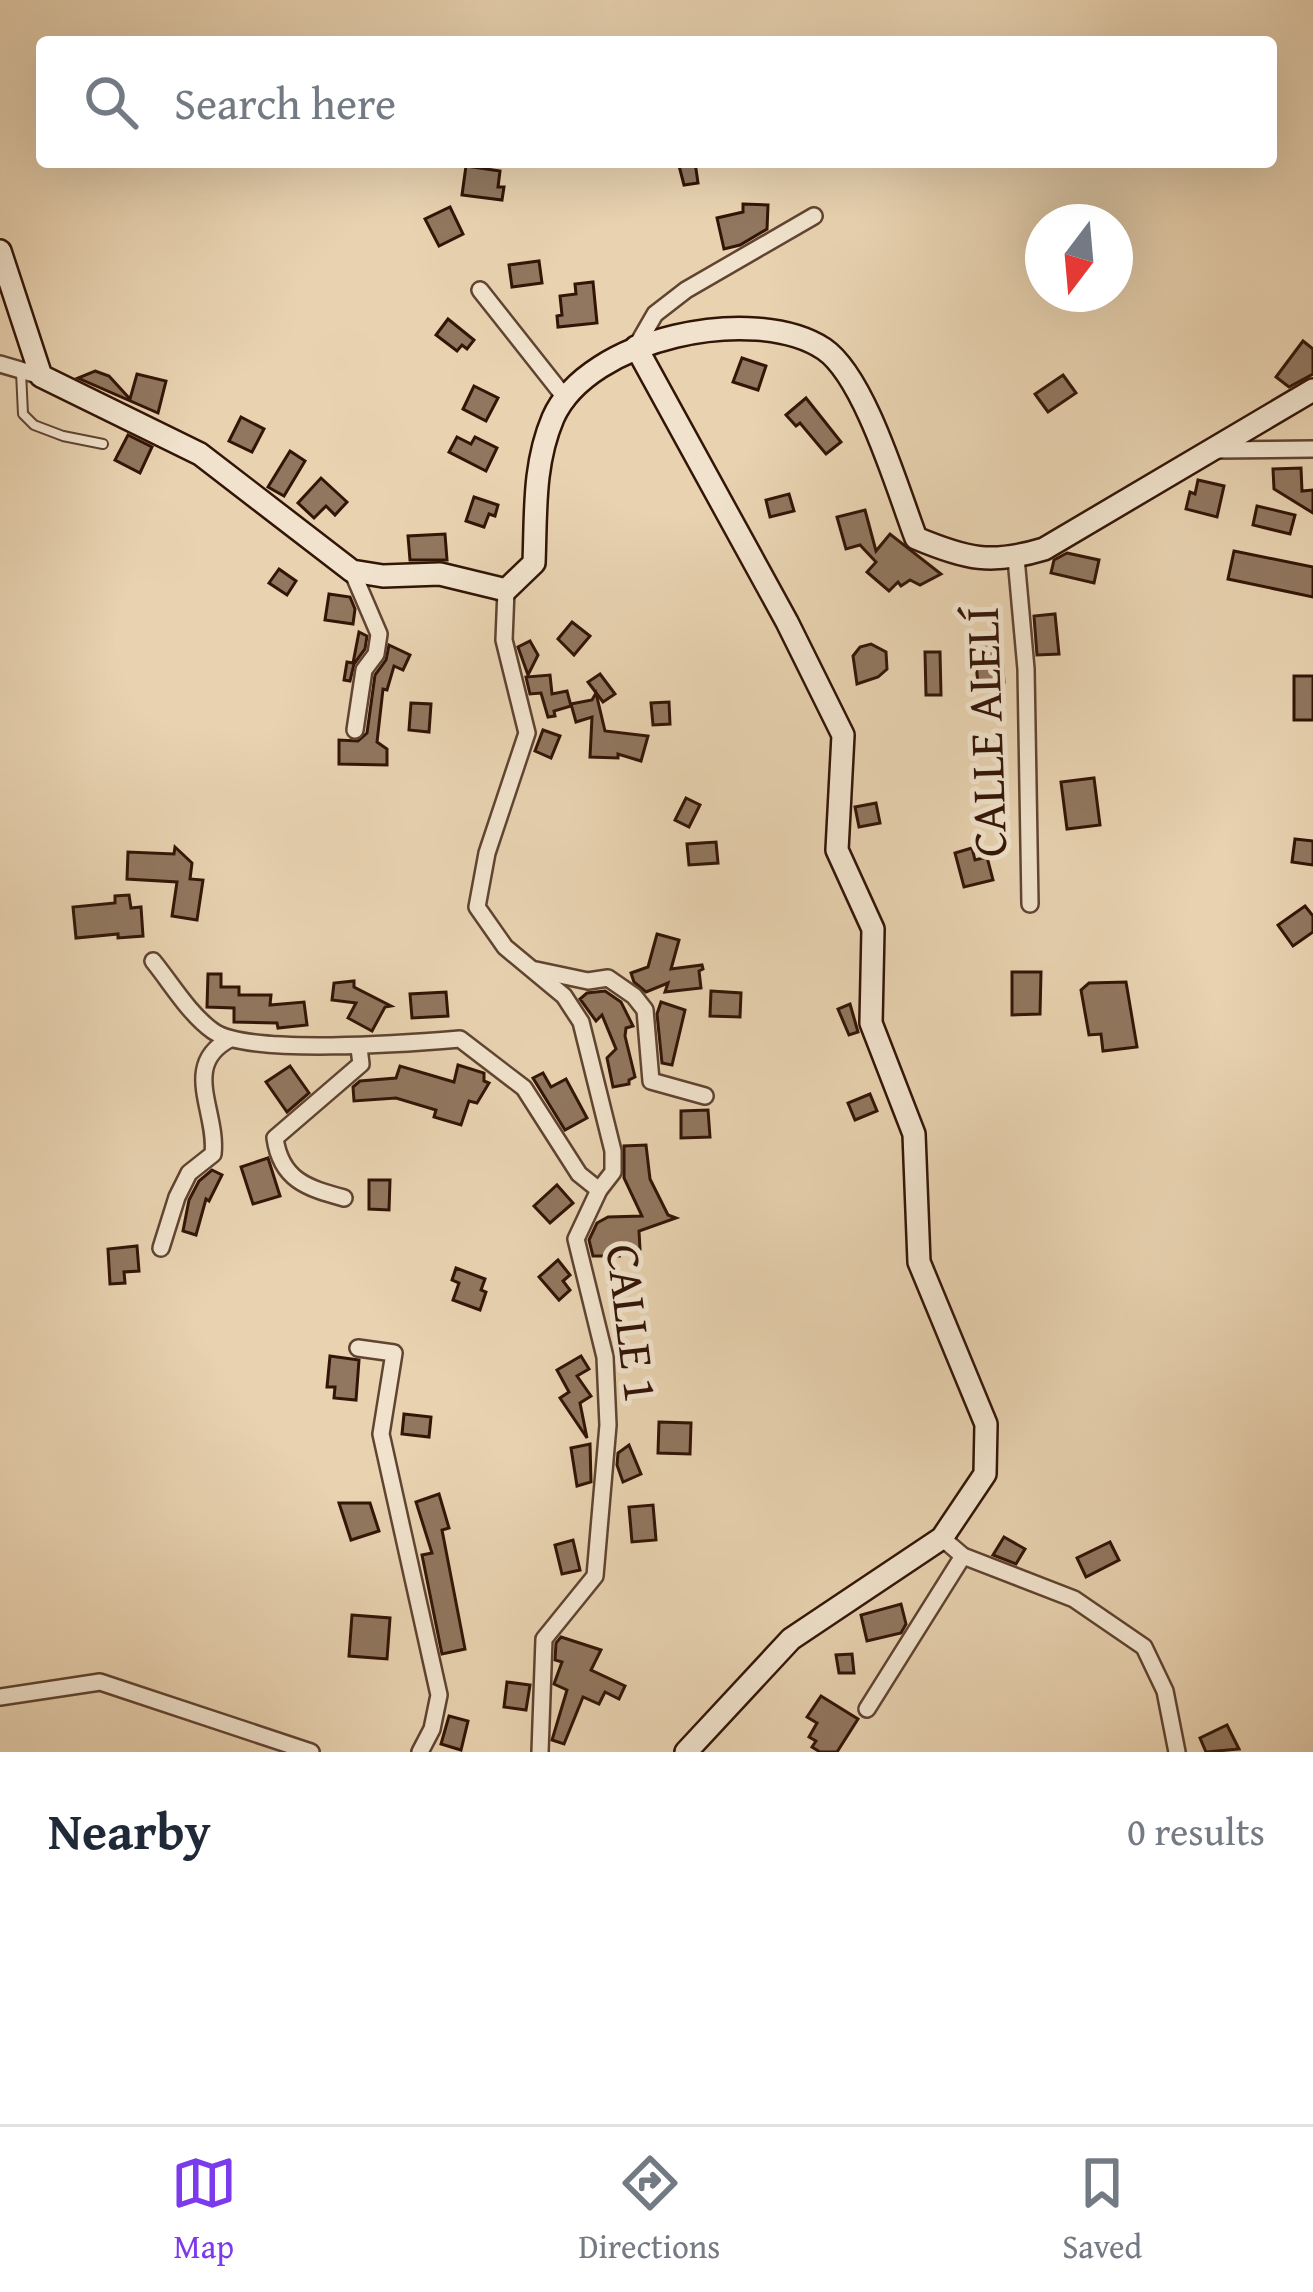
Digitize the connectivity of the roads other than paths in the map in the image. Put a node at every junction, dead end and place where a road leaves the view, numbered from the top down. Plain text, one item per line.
1 (814, 216) dead end
2 (0, 250) edge
3 (480, 290) dead end
4 (636, 347) junction
5 (0, 364) edge
6 (31, 373) junction
7 (1313, 391) edge
8 (567, 400) junction
9 (103, 444) dead end
10 (1313, 448) edge
11 (1212, 451) junction
12 (1016, 558) junction
13 (352, 571) junction
14 (506, 590) junction
15 (355, 730) dead end
16 (1030, 904) dead end
17 (153, 961) dead end
18 (533, 970) junction
19 (230, 1039) junction
20 (359, 1048) junction
21 (705, 1096) dead end
22 (599, 1190) junction
23 (344, 1198) dead end
24 (161, 1248) dead end
25 (358, 1348) dead end
26 (942, 1538) junction
27 (963, 1556) junction
28 (0, 1697) edge
29 (867, 1709) dead end
30 (311, 1752) edge
31 (420, 1752) edge
32 (540, 1752) edge
33 (686, 1752) edge
34 (1178, 1752) edge

1 - 4 street
2 - 6 street
3 - 8 street
4 - 8 street
4 - 12 street
4 - 26 street
5 - 6 street
6 - 9 lane
6 - 13 street
7 - 11 street
8 - 14 street
10 - 11 street
11 - 12 street
12 - 16 street, CALLE ALELÍ
13 - 14 street
13 - 15 street
14 - 18 street, CALLE 1
17 - 19 street
18 - 21 street
18 - 22 street, CALLE 1
19 - 20 street
19 - 24 street
20 - 22 street
20 - 23 street
22 - 32 street, CALLE 1
25 - 31 street
26 - 27 street
26 - 33 street
27 - 29 street
27 - 34 street
28 - 30 street

